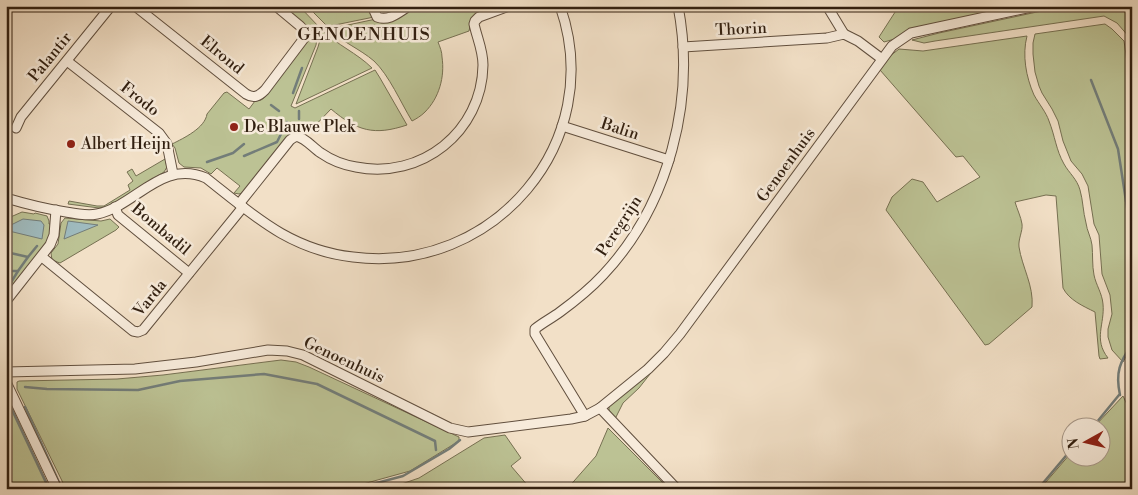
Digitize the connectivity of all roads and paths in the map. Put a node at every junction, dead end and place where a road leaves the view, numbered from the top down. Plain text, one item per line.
1 (111, 6) edge
2 (135, 6) edge
3 (276, 6) edge
4 (372, 6) edge
5 (409, 6) edge
6 (510, 6) edge
7 (560, 6) edge
8 (678, 6) edge
9 (827, 6) edge
10 (1036, 6) edge
11 (844, 34) junction
12 (683, 47) junction
13 (882, 59) junction
14 (67, 61) junction
15 (562, 126) junction
16 (16, 128) dead end
17 (669, 160) junction
18 (173, 174) junction
19 (6, 198) edge
20 (6, 204) edge
21 (28, 205) junction
22 (241, 206) junction
23 (115, 207) junction
24 (56, 210) junction
25 (42, 257) junction
26 (189, 273) junction
27 (6, 301) edge
28 (6, 372) edge
29 (6, 382) edge
30 (600, 408) junction
31 (585, 416) junction
32 (57, 489) edge
33 (677, 489) edge

1 - 14 street, Palantir
2 - 3 street, Elrond
4 - 5 street
6 - 22 street, Varda
7 - 15 street
8 - 12 street, Peregrijn
9 - 11 street
10 - 13 street, Genoenhuis
11 - 12 street, Thorin
11 - 13 street
12 - 17 street, Peregrijn
13 - 30 street, Genoenhuis
14 - 16 street, Palantir
14 - 18 street, Frodo
15 - 17 street, Balin
15 - 22 street
17 - 31 street, Peregrijn
18 - 22 street
18 - 23 street
19 - 21 street
20 - 21 street
21 - 24 street
22 - 26 street, Varda
23 - 24 street
23 - 26 street, Bombadil
24 - 25 street
25 - 26 street, Varda
25 - 27 street
28 - 31 street, Genoenhuis
29 - 32 street
30 - 31 street, Genoenhuis
30 - 33 street

